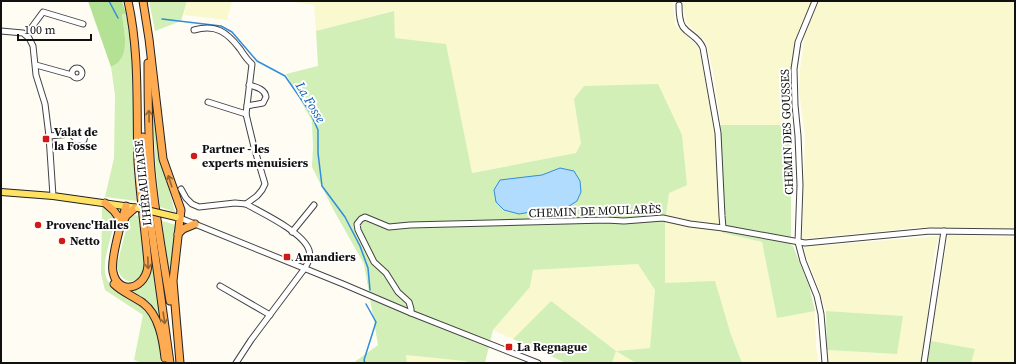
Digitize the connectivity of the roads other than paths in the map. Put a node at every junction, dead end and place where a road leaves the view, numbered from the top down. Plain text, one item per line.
1 (128, 1) edge
2 (133, 1) edge
3 (139, 1) edge
4 (143, 1) edge
5 (815, 1) edge
6 (679, 5) dead end
7 (83, 24) dead end
8 (194, 30) dead end
9 (1, 31) edge
10 (26, 35) junction
11 (36, 65) junction
12 (72, 75) dead end
13 (250, 85) junction
14 (208, 102) dead end
15 (247, 106) junction
16 (246, 114) junction
17 (71, 134) dead end
18 (49, 136) junction
19 (181, 189) dead end
20 (1, 192) edge
21 (53, 196) junction
22 (105, 202) junction
23 (246, 204) junction
24 (124, 205) junction
25 (314, 205) dead end
26 (136, 208) junction
27 (178, 218) junction
28 (121, 221) junction
29 (195, 224) junction
30 (723, 228) junction
31 (944, 231) junction
32 (292, 232) junction
33 (1015, 232) edge
34 (178, 234) junction
35 (798, 242) junction
36 (305, 268) junction
37 (220, 286) dead end
38 (411, 313) junction
39 (270, 315) junction
40 (166, 363) edge
41 (170, 363) edge
42 (179, 363) edge
43 (236, 363) edge
44 (538, 363) edge
45 (825, 363) edge
46 (924, 363) edge

1 -> 28 highway
2 -> 41 highway, L'HÉRAULTAISE
42 -> 3 highway, L'HÉRAULTAISE
27 -> 4 highway
5 - 35 street, CHEMIN DES GOUSSES
6 - 30 street
7 - 10 street
8 - 13 street
9 - 10 street
10 - 11 street
11 - 12 street
11 - 18 street
13 - 15 street
13 - 15 street
14 - 16 street
15 - 16 street
16 - 23 street
17 - 18 street
18 - 21 street
19 - 23 street
20 - 21 main road
21 - 22 main road
22 - 24 main road
22 - 28 highway
23 - 32 street
24 - 26 main road
24 - 28 highway
25 - 32 street
26 - 27 main road, bridge
26 - 28 highway
27 - 29 street
27 - 34 highway
28 - 40 highway
29 - 34 highway
29 - 36 street
30 - 35 street, CHEMIN DE MOULARÈS
30 - 38 street, CHEMIN DE MOULARÈS
31 - 33 street, CHEMIN DE MOULARÈS
31 - 35 street, CHEMIN DE MOULARÈS
31 - 46 street
32 - 36 street
34 - 42 highway
35 - 45 street, CHEMIN DES GOUSSES
36 - 38 street
36 - 39 street
37 - 39 street
38 - 44 street
39 - 43 street

